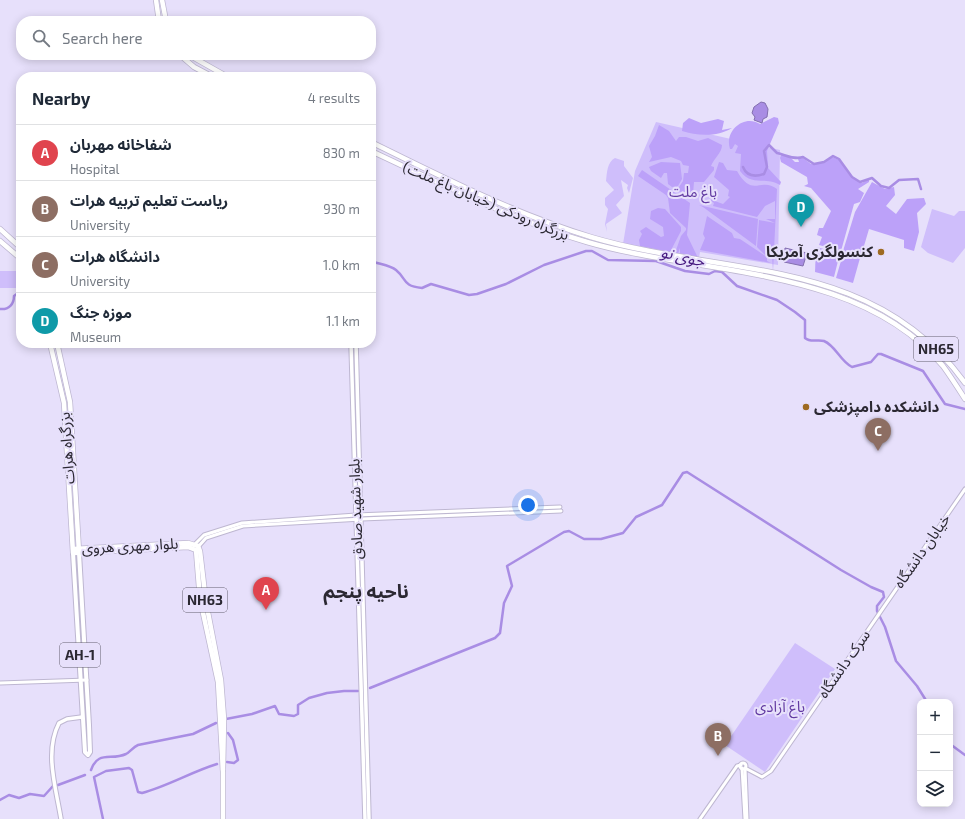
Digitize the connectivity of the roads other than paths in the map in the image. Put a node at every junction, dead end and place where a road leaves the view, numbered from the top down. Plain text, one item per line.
1 (156, 0) edge
2 (162, 0) edge
3 (159, 16) edge
4 (165, 16) edge
5 (186, 60) edge
6 (198, 60) edge
7 (204, 72) edge
8 (219, 72) edge
9 (376, 144) edge
10 (376, 153) edge
11 (0, 228) edge
12 (0, 241) edge
13 (16, 243) edge
14 (16, 255) edge
15 (51, 348) edge
16 (57, 348) edge
17 (350, 348) edge
18 (356, 348) edge
19 (952, 379) junction
20 (965, 383) edge
21 (965, 395) edge
22 (965, 399) edge
23 (69, 442) junction
24 (965, 489) edge
25 (560, 509) dead end
26 (356, 517) junction
27 (362, 517) junction
28 (195, 547) junction
29 (73, 551) junction
30 (79, 551) junction
31 (878, 614) joint
32 (80, 680) junction
33 (87, 680) junction
34 (0, 683) edge
35 (82, 717) junction
36 (744, 767) junction
37 (753, 771) junction
38 (767, 774) junction
39 (745, 776) junction
40 (61, 819) edge
41 (223, 819) edge
42 (365, 819) edge
43 (369, 819) edge
44 (700, 819) edge
45 (746, 819) edge

1 - 3 highway
2 - 4 highway
5 - 7 highway
6 - 8 highway
9 - 20 highway, بزرگراه رودکی (خیابان باغ ملت) / NH65
10 - 19 highway, بزرگراه رودکی (خیابان باغ ملت) / NH65
11 - 13 highway
12 - 14 highway
15 - 23 highway, بزرگراه هرات
16 - 23 highway, بزرگراه هرات
17 - 26 main road, بلوار شهید صادق
18 - 27 main road, بلوار شهید صادق
19 - 21 highway
19 - 22 highway, NH65
23 - 29 highway, بزرگراه هرات
23 - 30 highway, بزرگراه هرات
24 - 31 street, خیابان دانشگاه
25 - 27 street
26 - 27 street
26 - 28 street
26 - 42 main road, بلوار شهید صادق
27 - 43 main road, بلوار شهید صادق
28 - 30 highway, بلوار مهری هروی
28 - 41 highway, بلوار مهری هروی / NH63
29 - 30 highway, بلوار مهری هروی
29 - 32 main road, AH-1
30 - 33 main road, AH-1
31 - 38 street, سرک دانشگاه
32 - 33 street
32 - 34 street
32 - 35 main road, AH-1
33 - 35 main road, AH-1
35 - 40 main road
36 - 37 street
36 - 38 street
36 - 39 street
36 - 44 street
36 - 45 street
37 - 38 street
37 - 39 street
39 - 45 street

